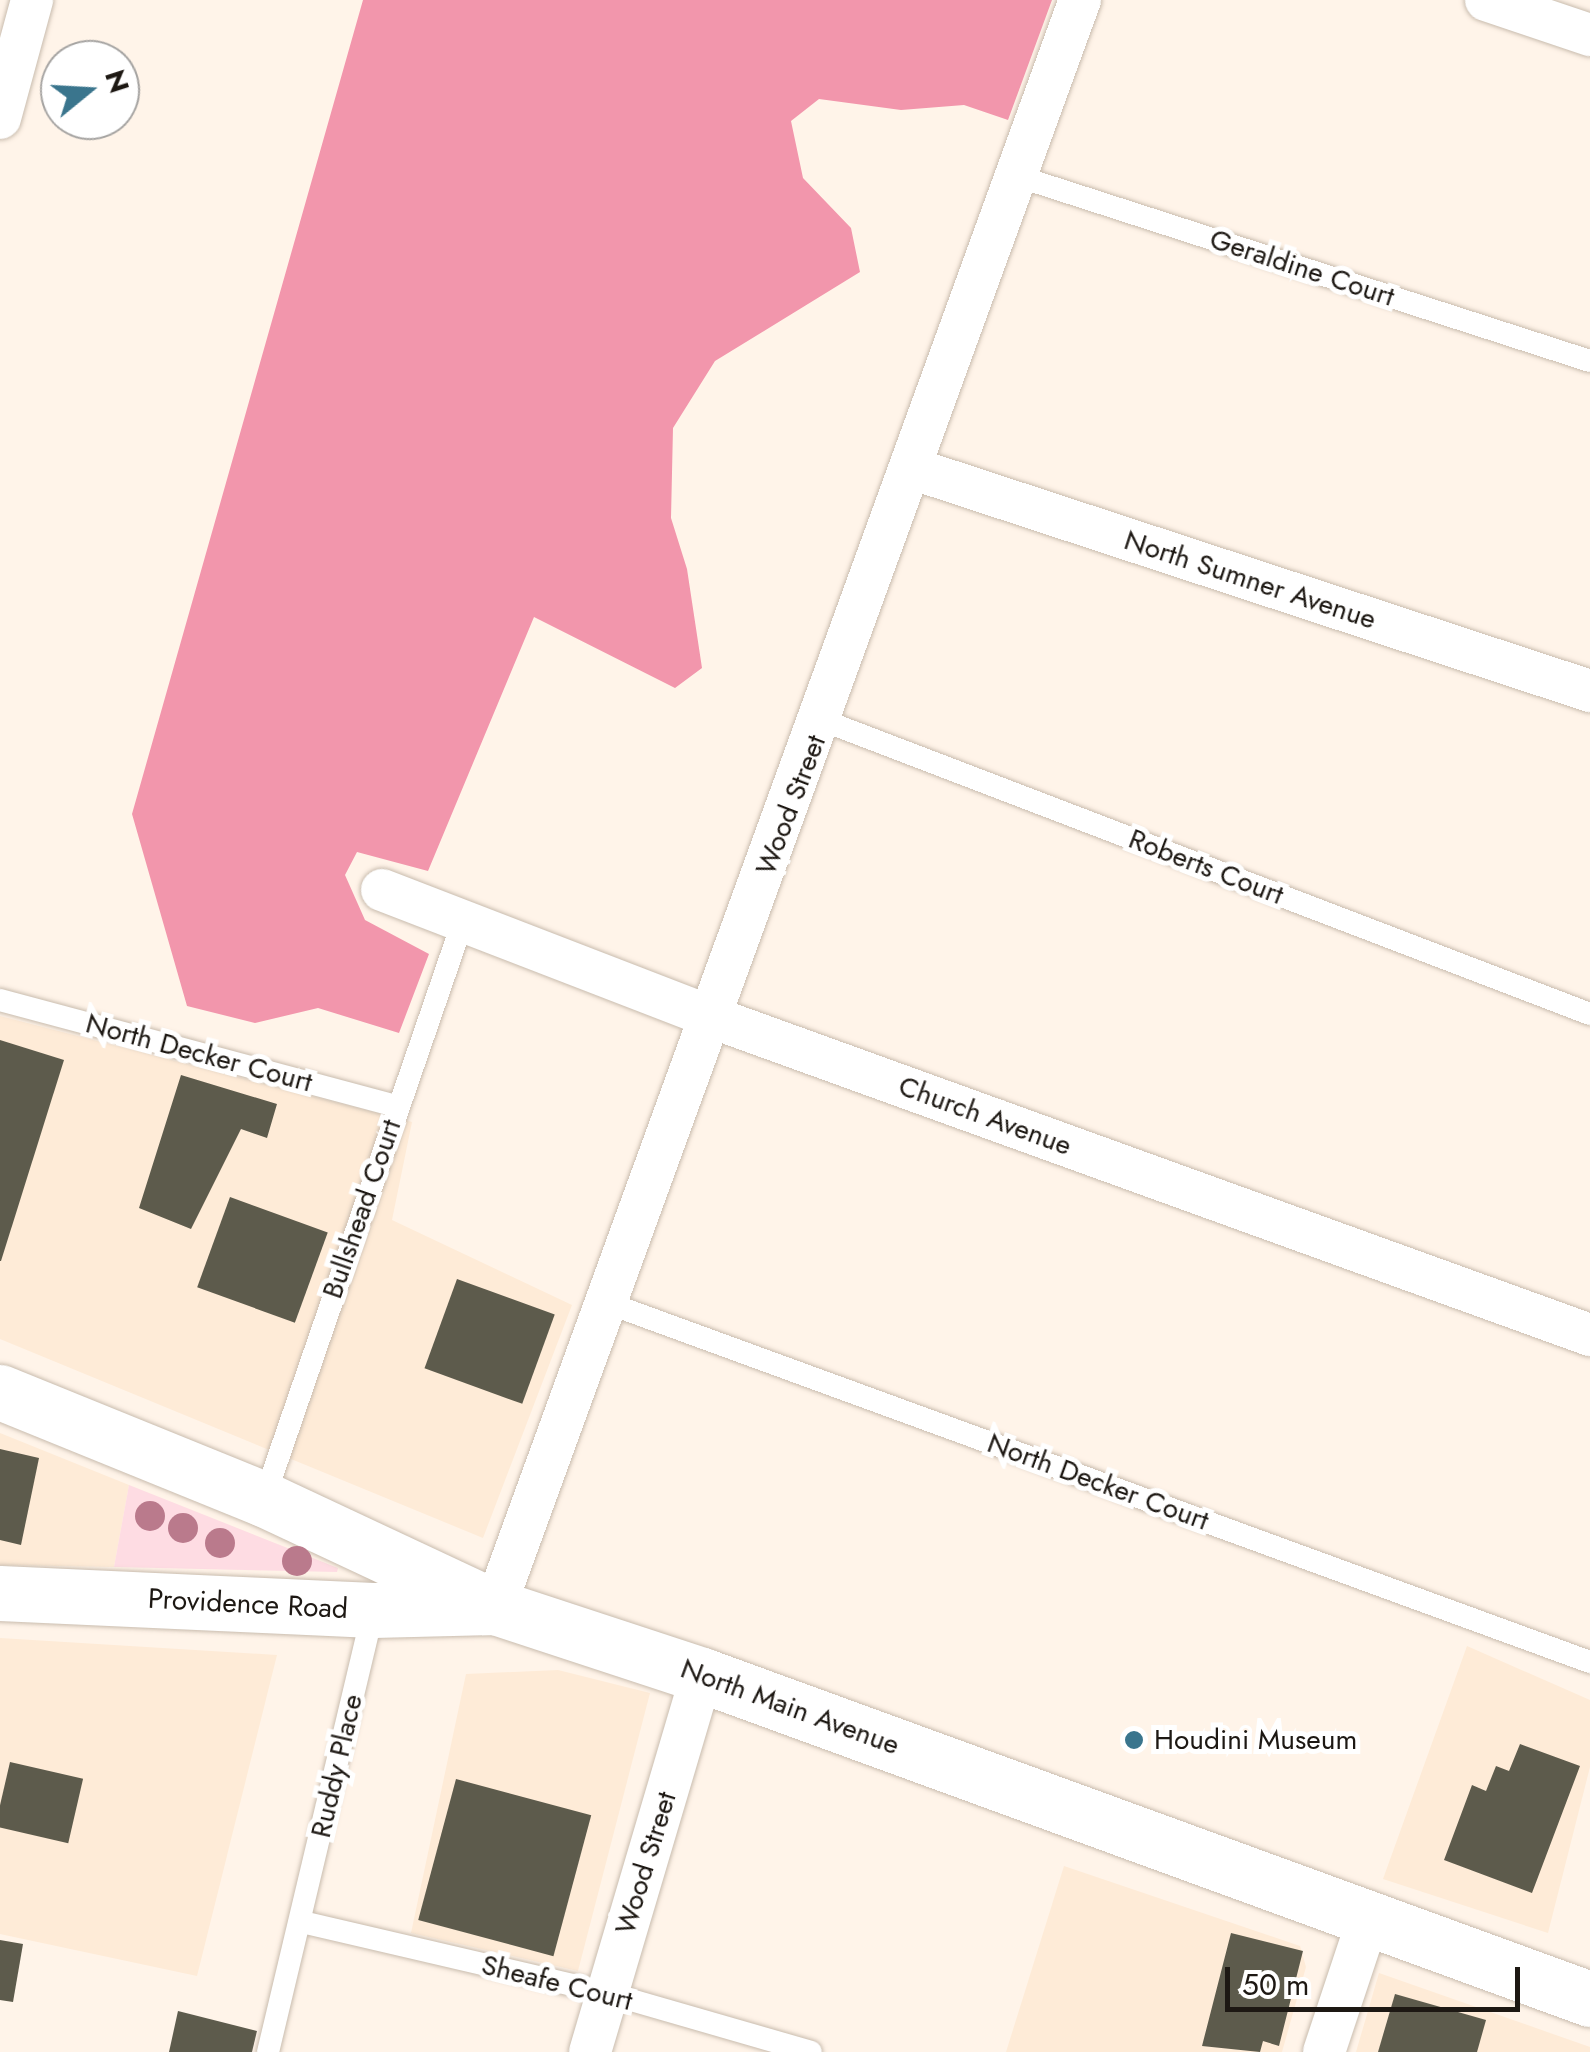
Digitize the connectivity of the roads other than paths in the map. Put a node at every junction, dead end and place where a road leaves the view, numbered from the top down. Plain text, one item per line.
1 (32, 0) edge
2 (1080, 0) edge
3 (1486, 0) edge
4 (1590, 35) edge
5 (9, 47) edge
6 (0, 118) edge
7 (1014, 175) junction
8 (1590, 361) edge
9 (911, 468) junction
10 (1590, 691) edge
11 (822, 720) junction
12 (382, 890) dead end
13 (463, 921) junction
14 (0, 1000) edge
15 (1590, 1014) edge
16 (711, 1017) junction
17 (398, 1106) junction
18 (605, 1302) junction
19 (1590, 1335) edge
20 (0, 1392) edge
21 (264, 1498) junction
22 (0, 1593) edge
23 (495, 1607) junction
24 (372, 1610) junction
25 (1590, 1662) edge
26 (702, 1675) junction
27 (1368, 1917) junction
28 (302, 1922) junction
29 (1588, 1989) edge
30 (607, 1993) junction
31 (268, 2052) edge
32 (590, 2052) edge
33 (811, 2052) edge
34 (1324, 2052) edge

1 - 5 street
2 - 7 street, Wood Street
3 - 4 street
5 - 6 street
7 - 8 lane, Geraldine Court
7 - 9 street, Wood Street
9 - 10 street, North Sumner Avenue
9 - 11 street, Wood Street
11 - 15 lane, Roberts Court
11 - 16 street, Wood Street
12 - 13 street, Church Avenue
13 - 16 street, Church Avenue
13 - 17 lane, Bullshead Court
14 - 17 lane, North Decker Court
16 - 18 street, Wood Street
16 - 19 street, Church Avenue
17 - 21 lane, Bullshead Court
18 - 23 street, Wood Street
18 - 25 lane, North Decker Court
20 - 21 main road, North Main Avenue
21 - 23 main road, North Main Avenue
22 - 24 main road, Providence Road
23 - 24 main road, Providence Road
23 - 26 main road, North Main Avenue
24 - 28 lane, Ruddy Place
26 - 27 main road, North Main Avenue
26 - 30 street, Wood Street
27 - 29 main road, North Main Avenue
27 - 34 street
28 - 30 lane, Sheafe Court
28 - 31 lane, Ruddy Place
30 - 32 street, Wood Street
30 - 33 lane, Sheafe Court

